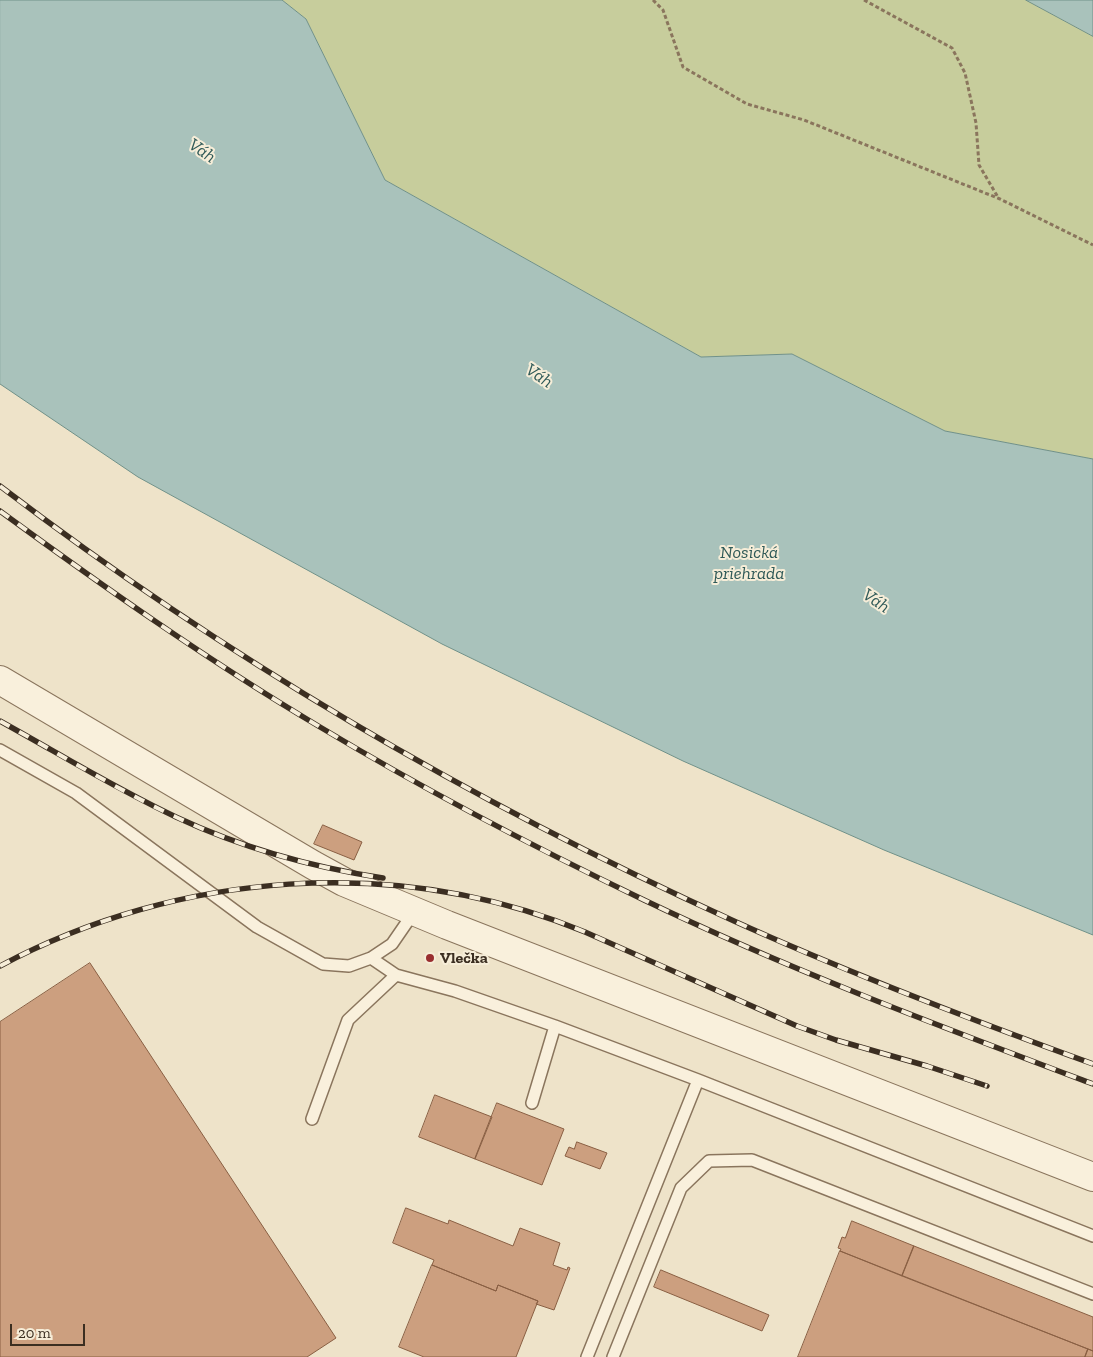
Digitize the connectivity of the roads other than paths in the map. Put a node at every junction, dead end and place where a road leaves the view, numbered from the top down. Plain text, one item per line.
1 (0, 680) edge
2 (0, 750) edge
3 (414, 912) junction
4 (371, 958) junction
5 (396, 975) junction
6 (556, 1026) junction
7 (698, 1080) junction
8 (532, 1103) dead end
9 (312, 1119) dead end
10 (1093, 1177) edge
11 (1093, 1236) edge
12 (1093, 1294) edge
13 (587, 1357) edge
14 (613, 1357) edge

1 - 3 street
2 - 4 lane
3 - 4 lane
3 - 10 street
4 - 5 lane
5 - 6 lane
5 - 9 lane
6 - 7 lane
6 - 8 lane
7 - 11 lane
7 - 13 lane
12 - 14 lane

